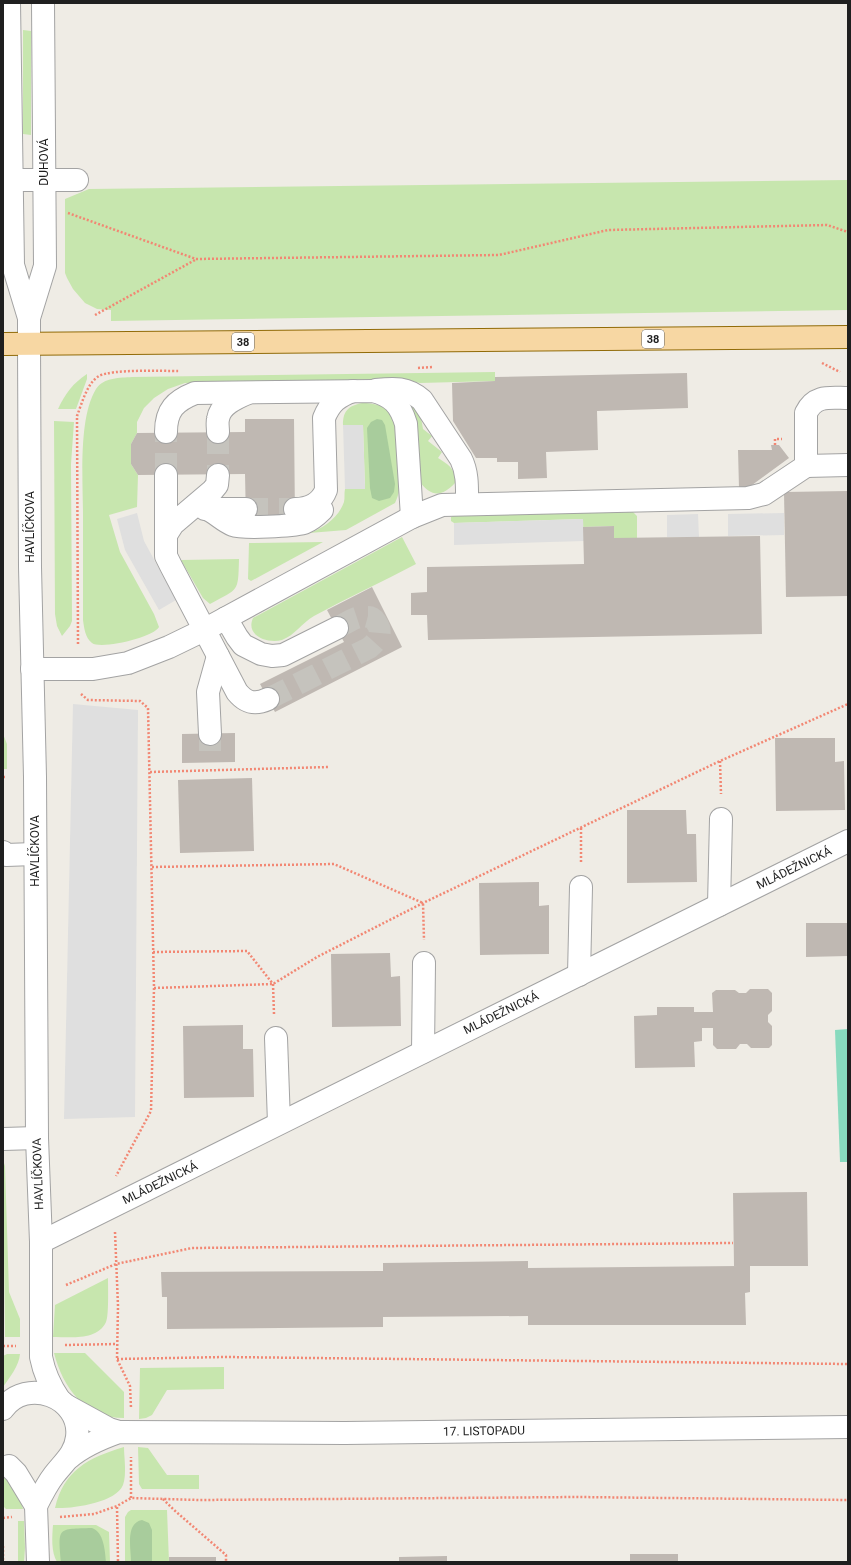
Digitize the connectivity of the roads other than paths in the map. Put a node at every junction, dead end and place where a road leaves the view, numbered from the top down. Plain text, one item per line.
1 (9, 3) edge
2 (43, 3) edge
3 (11, 180) junction
4 (44, 180) junction
5 (77, 180) dead end
6 (29, 318) junction
7 (848, 338) edge
8 (3, 344) edge
9 (29, 344) junction
10 (364, 391) junction
11 (251, 392) junction
12 (848, 398) edge
13 (166, 432) tunnel mouth
14 (218, 432) tunnel mouth
15 (848, 465) edge
16 (806, 466) junction
17 (166, 475) tunnel mouth
18 (218, 475) tunnel mouth
19 (326, 490) junction
20 (467, 504) junction
21 (246, 509) tunnel mouth
22 (295, 509) tunnel mouth
23 (196, 511) junction
24 (412, 517) junction
25 (166, 535) junction
26 (226, 618) junction
27 (336, 628) tunnel mouth
28 (204, 630) junction
29 (218, 656) junction
30 (32, 669) junction
31 (268, 699) tunnel mouth
32 (210, 734) tunnel mouth
33 (721, 818) road end
34 (848, 841) edge
35 (34, 854) junction
36 (4, 855) edge
37 (581, 888) road end
38 (719, 905) junction
39 (424, 963) road end
40 (579, 975) junction
41 (276, 1038) road end
42 (423, 1052) junction
43 (279, 1123) junction
44 (37, 1138) junction
45 (3, 1139) edge
46 (40, 1242) junction
47 (40, 1357) junction
48 (63, 1402) junction
49 (7, 1405) edge
50 (848, 1427) edge
51 (119, 1432) junction
52 (6, 1462) edge
53 (65, 1462) junction
54 (44, 1512) junction
55 (38, 1562) edge

1 - 3 street, DUHOVÁ
2 - 4 street, DUHOVÁ
3 - 4 street
3 - 6 street, DUHOVÁ
4 - 5 street
4 - 6 street, DUHOVÁ
6 - 9 street, DUHOVÁ
7 - 9 main road, 38
8 - 9 main road, 38
9 - 30 street, HAVLÍČKOVA
10 - 11 street
10 - 19 street
10 - 20 street
10 - 24 street
11 - 13 street
11 - 14 street
12 - 16 street
15 - 16 street
16 - 20 street
17 - 25 street
18 - 23 street
19 - 22 street
19 - 23 street
20 - 24 street
21 - 23 street
23 - 25 street
24 - 26 street
25 - 28 street
26 - 27 street
26 - 28 street
28 - 29 street
28 - 30 street
29 - 31 street
29 - 32 street
30 - 35 street, HAVLÍČKOVA
33 - 38 street
34 - 38 street, MLÁDEŽNICKÁ
35 - 36 street
35 - 44 street, HAVLÍČKOVA
37 - 40 street
38 - 40 street, MLÁDEŽNICKÁ
39 - 42 street
40 - 42 street, MLÁDEŽNICKÁ
41 - 43 street
42 - 43 street, MLÁDEŽNICKÁ
43 - 46 street, MLÁDEŽNICKÁ
44 - 45 street
44 - 46 street, HAVLÍČKOVA
46 - 47 street, HAVLÍČKOVA
47 - 48 street
47 - 49 street
48 - 49 street
48 - 51 street
48 - 53 street
50 - 51 street, 17. LISTOPADU
51 - 53 street
52 - 53 street
52 - 54 street
53 - 54 street
54 - 55 street

